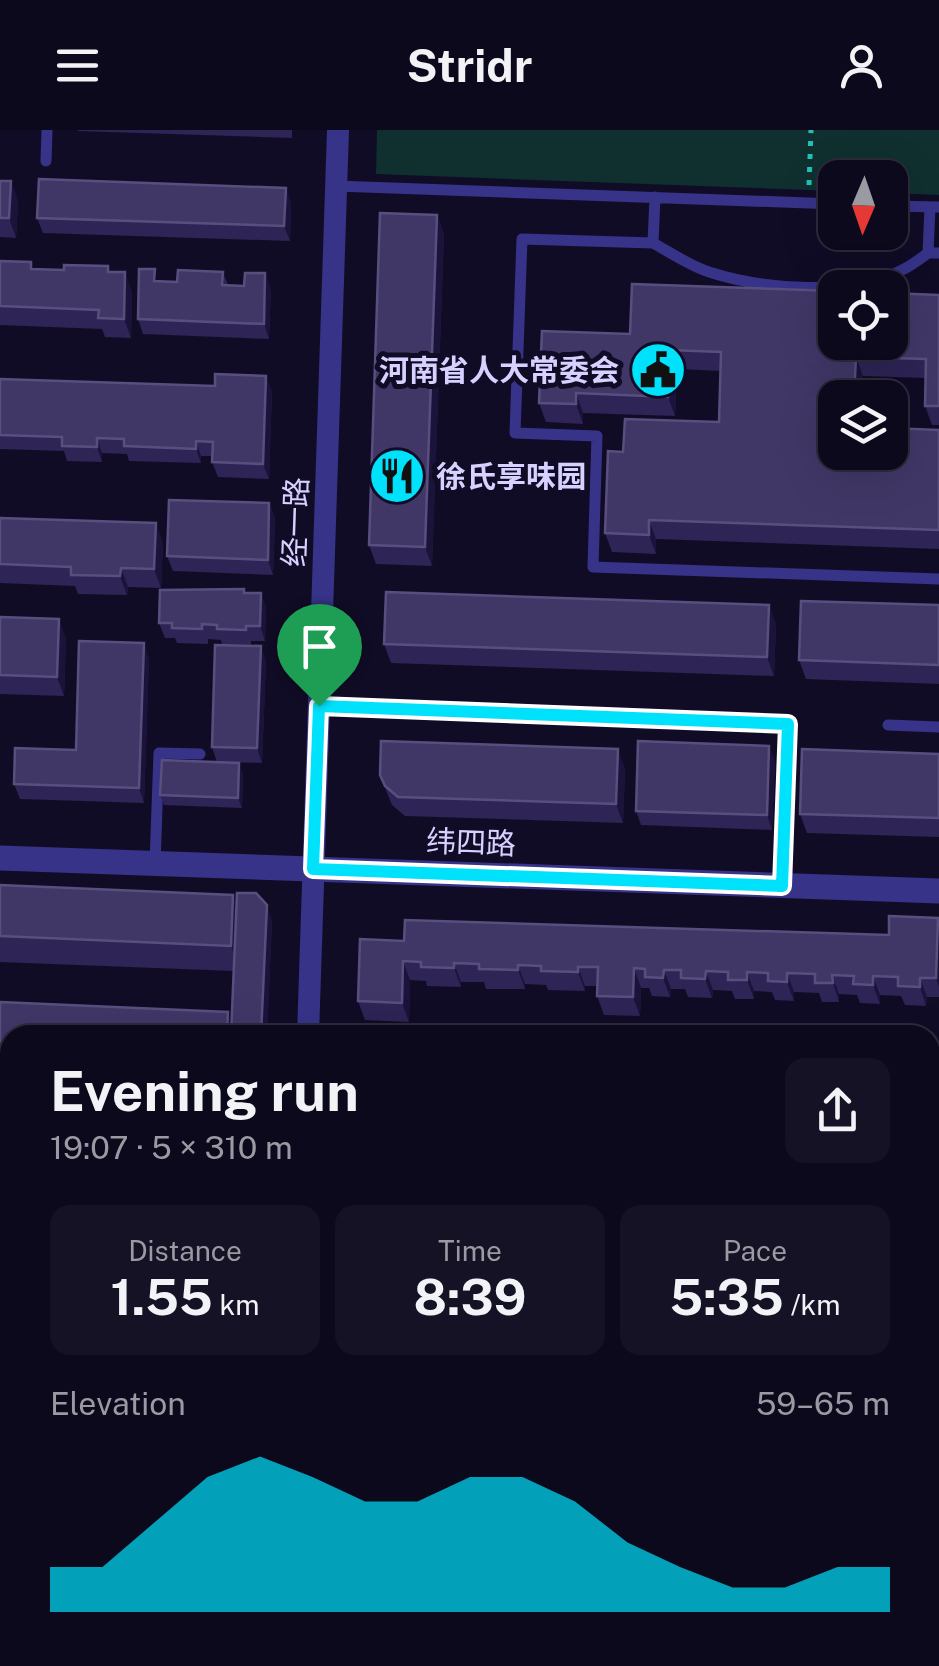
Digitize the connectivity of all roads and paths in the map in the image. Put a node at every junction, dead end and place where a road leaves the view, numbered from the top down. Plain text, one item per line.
1 (47, 130) edge
2 (338, 130) edge
3 (811, 130) edge
4 (46, 160) dead end
5 (336, 186) junction
6 (655, 198) junction
7 (808, 203) junction
8 (818, 203) edge
9 (908, 206) edge
10 (934, 207) edge
11 (654, 243) junction
12 (934, 253) edge
13 (939, 579) edge
14 (319, 706) junction
15 (888, 725) dead end
16 (939, 727) edge
17 (200, 754) dead end
18 (0, 858) edge
19 (155, 863) junction
20 (313, 869) junction
21 (782, 886) junction
22 (939, 891) edge
23 (308, 1025) edge

1 - 4 lane
2 - 5 street, 经一路
3 - 7 path
5 - 6 lane
5 - 14 street, 经一路
6 - 7 lane
6 - 11 lane
7 - 8 lane
9 - 10 lane
10 - 12 lane
11 - 12 lane
11 - 13 lane
14 - 20 street, 经一路
14 - 21 lane
15 - 16 lane
17 - 19 lane
18 - 19 street, 纬四路
19 - 20 street, 纬四路
20 - 21 street, 纬四路
20 - 23 street, 经一路
21 - 22 street, 纬四路

